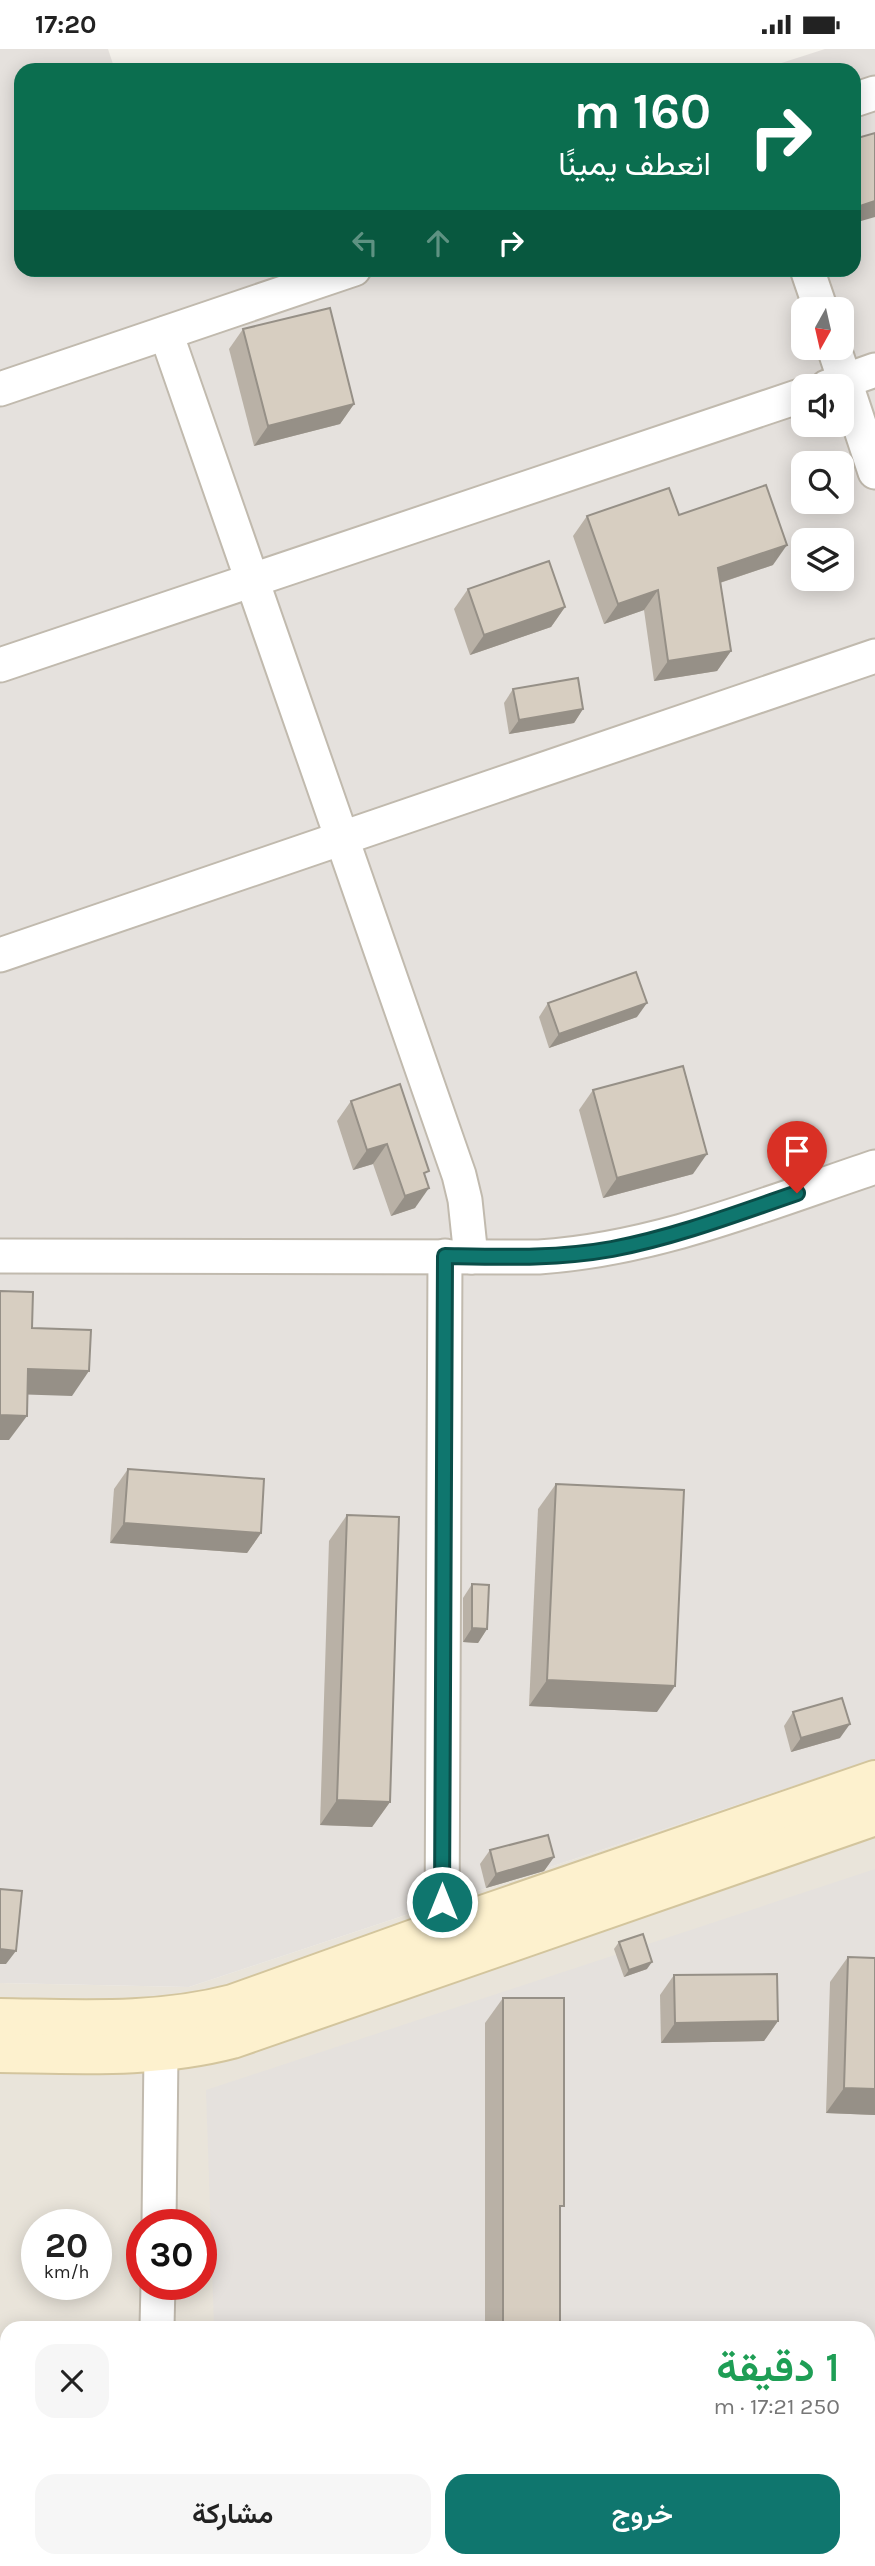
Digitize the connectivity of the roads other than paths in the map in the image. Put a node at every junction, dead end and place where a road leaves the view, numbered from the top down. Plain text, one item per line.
1 (330, 277) edge
2 (810, 277) edge
3 (817, 297) edge
4 (166, 333) junction
5 (0, 389) edge
6 (854, 397) edge
7 (791, 399) edge
8 (875, 472) edge
9 (253, 581) junction
10 (875, 656) edge
11 (0, 665) edge
12 (342, 838) junction
13 (0, 955) edge
14 (875, 1167) edge
15 (0, 1256) edge
16 (458, 1257) junction
17 (875, 1780) edge
18 (875, 1815) edge
19 (442, 1929) junction
20 (0, 2018) edge
21 (0, 2053) edge
22 (161, 2053) junction
23 (159, 2209) edge
24 (158, 2300) edge
25 (157, 2321) edge

1 - 4 street
2 - 3 street
4 - 5 street
4 - 9 street
6 - 8 street
7 - 9 street
9 - 11 street
9 - 12 street
10 - 12 street
12 - 13 street
12 - 16 street
14 - 16 street
15 - 16 street
16 - 19 street
17 - 19 main road
18 - 22 main road
19 - 20 main road
21 - 22 main road
22 - 23 street
24 - 25 street

